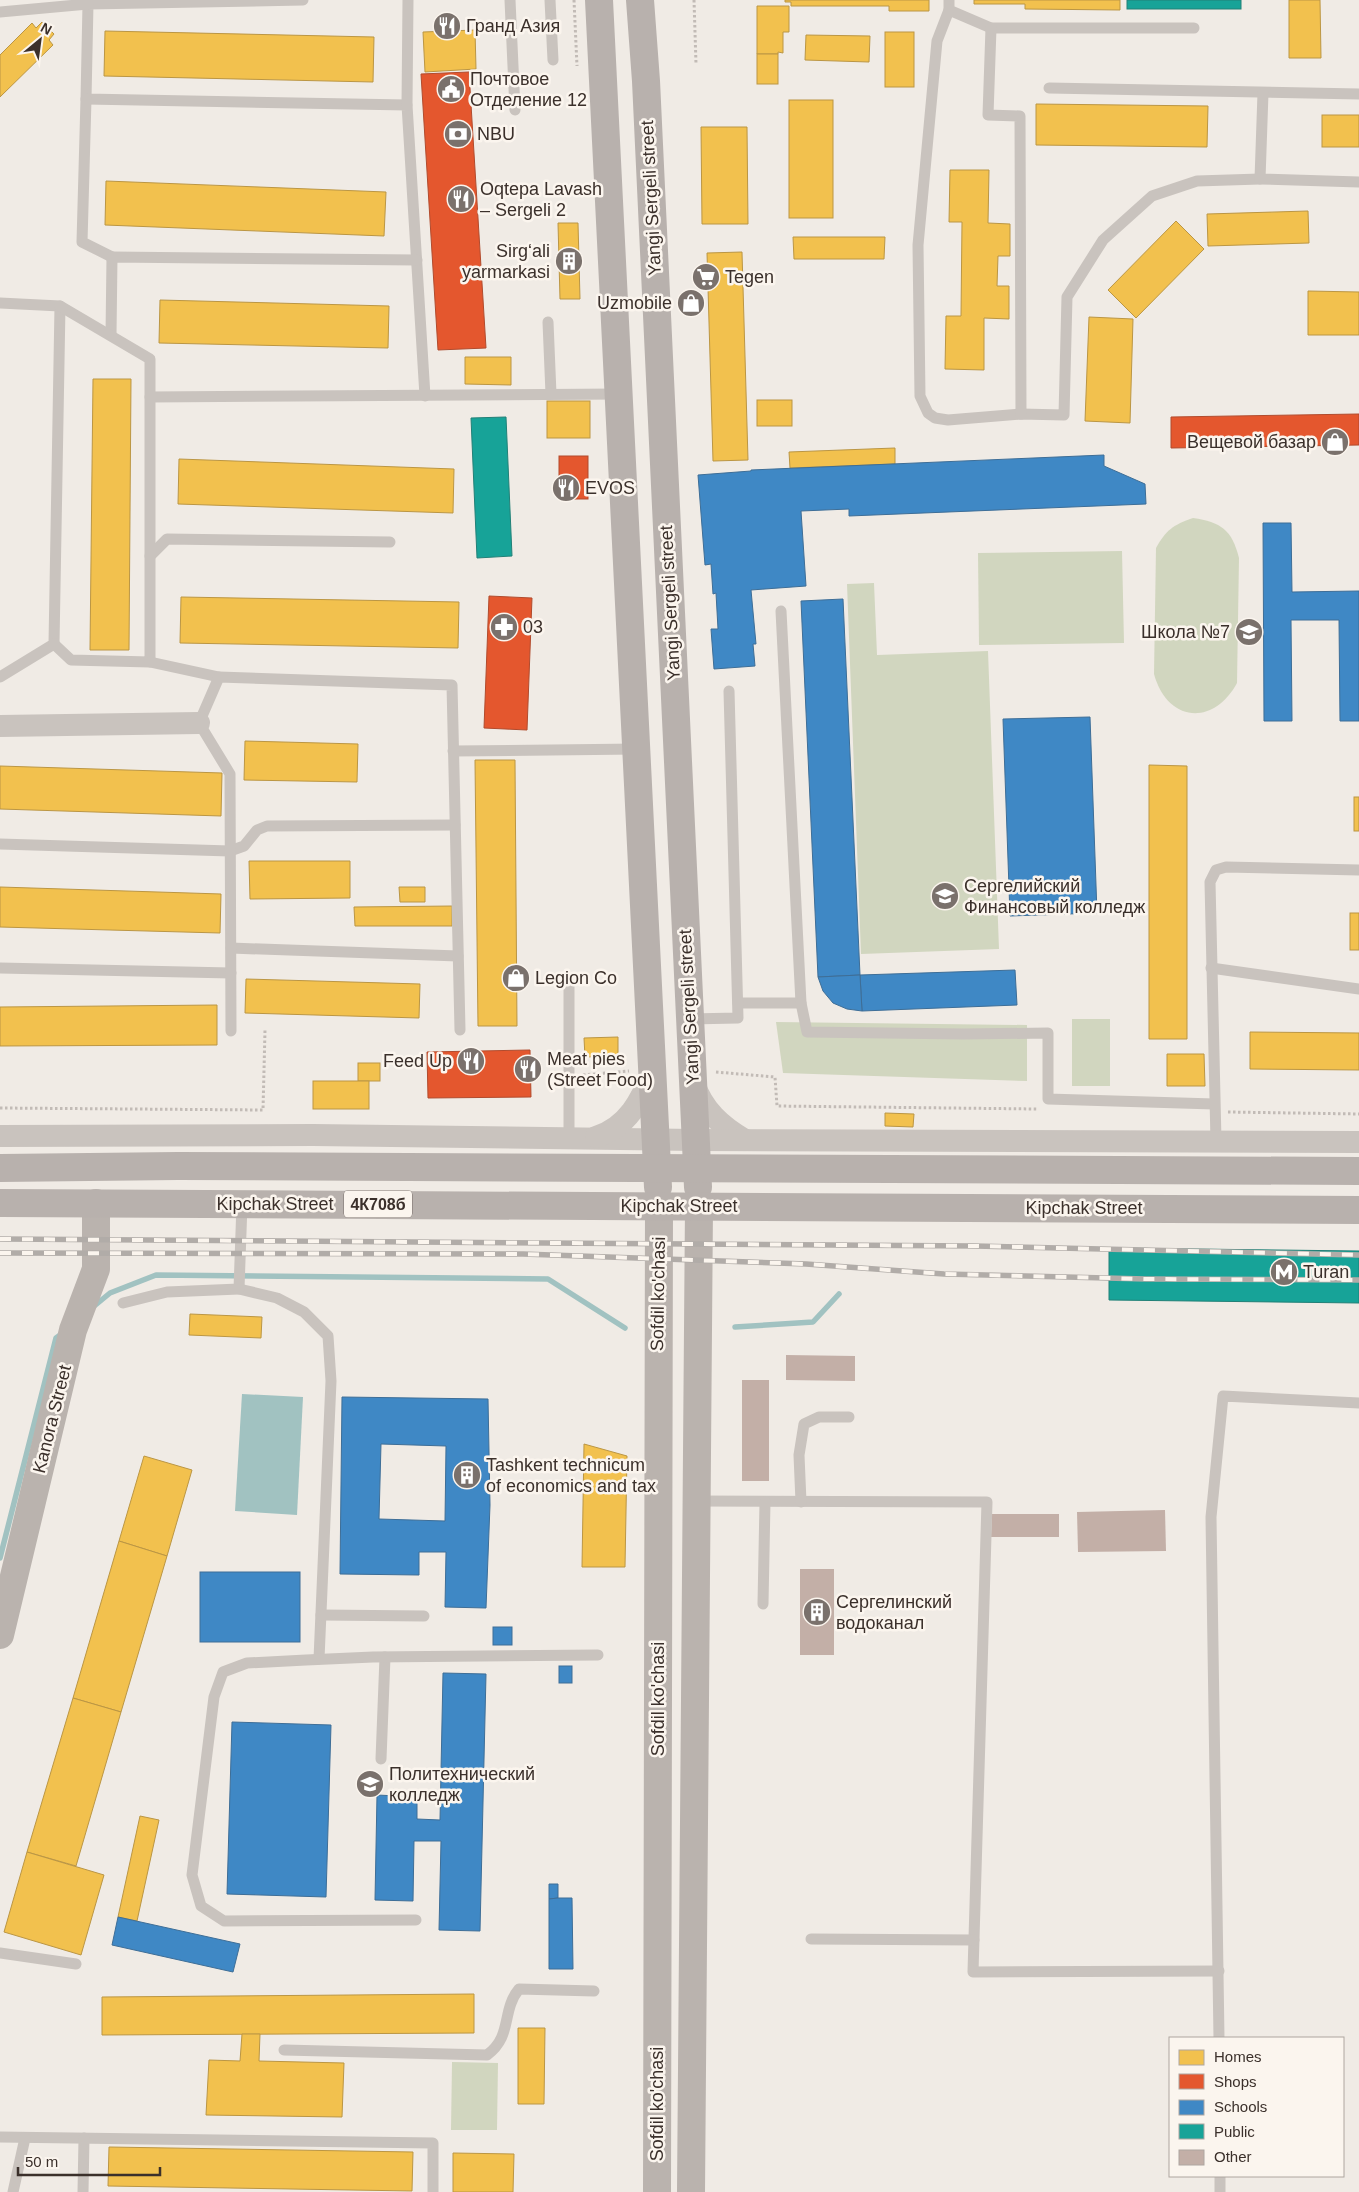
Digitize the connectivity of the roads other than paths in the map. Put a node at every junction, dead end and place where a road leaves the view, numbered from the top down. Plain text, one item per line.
1 (303, 0) edge
2 (408, 0) edge
3 (510, 0) edge
4 (550, 0) edge
5 (599, 0) edge
6 (640, 0) edge
7 (88, 2) edge
8 (949, 5) edge
9 (0, 12) edge
10 (991, 28) junction
11 (1194, 28) dead end
12 (553, 60) dead end
13 (1049, 88) dead end
14 (1263, 93) junction
15 (1359, 94) edge
16 (86, 99) junction
17 (408, 105) junction
18 (515, 110) dead end
19 (1260, 180) junction
20 (1359, 182) edge
21 (112, 257) junction
22 (417, 260) junction
23 (0, 303) edge
24 (60, 306) junction
25 (548, 322) dead end
26 (111, 335) junction
27 (551, 394) junction
28 (619, 394) junction
29 (425, 396) junction
30 (150, 397) junction
31 (1021, 414) junction
32 (390, 542) dead end
33 (150, 556) junction
34 (781, 611) dead end
35 (54, 644) junction
36 (150, 662) junction
37 (0, 677) edge
38 (219, 677) junction
39 (729, 690) dead end
40 (199, 723) junction
41 (0, 726) edge
42 (637, 749) junction
43 (453, 751) junction
44 (455, 826) junction
45 (0, 844) edge
46 (230, 851) junction
47 (1359, 870) edge
48 (231, 948) junction
49 (458, 956) junction
50 (0, 968) edge
51 (1211, 968) junction
52 (231, 973) junction
53 (569, 982) dead end
54 (1359, 989) edge
55 (738, 1003) junction
56 (801, 1003) junction
57 (689, 1019) junction
58 (460, 1030) dead end
59 (231, 1031) dead end
60 (644, 1071) junction
61 (700, 1071) junction
62 (1215, 1108) junction
63 (0, 1136) edge
64 (569, 1138) junction
65 (593, 1138) junction
66 (656, 1139) junction
67 (695, 1140) junction
68 (745, 1140) junction
69 (1216, 1142) junction
70 (1359, 1142) edge
71 (178, 1166) junction
72 (0, 1168) edge
73 (657, 1168) junction
74 (697, 1168) junction
75 (1153, 1170) junction
76 (1359, 1171) edge
77 (0, 1202) edge
78 (96, 1203) junction
79 (179, 1204) junction
80 (242, 1204) junction
81 (659, 1206) junction
82 (699, 1206) junction
83 (1153, 1208) junction
84 (1359, 1210) edge
85 (240, 1289) junction
86 (658, 1300) junction
87 (698, 1300) junction
88 (123, 1303) dead end
89 (1359, 1403) edge
90 (849, 1416) dead end
91 (696, 1500) junction
92 (765, 1502) junction
93 (801, 1502) junction
94 (763, 1604) dead end
95 (321, 1614) junction
96 (424, 1616) dead end
97 (0, 1635) edge
98 (598, 1655) dead end
99 (385, 1656) junction
100 (319, 1659) junction
101 (381, 1759) dead end
102 (416, 1920) dead end
103 (657, 1934) junction
104 (693, 1934) junction
105 (812, 1939) dead end
106 (974, 1940) junction
107 (0, 1953) edge
108 (76, 1964) dead end
109 (1219, 1971) junction
110 (594, 1991) dead end
111 (1219, 2037) edge
112 (284, 2050) dead end
113 (0, 2137) edge
114 (26, 2138) junction
115 (84, 2138) junction
116 (1220, 2177) edge
117 (13, 2192) edge
118 (83, 2192) edge
119 (433, 2192) edge
120 (657, 2192) edge
121 (691, 2192) edge
122 (1220, 2192) edge

1 - 7 lane
2 - 17 lane
3 - 18 lane
4 - 12 lane
5 - 28 main road
6 - 57 main road, Yangi Sergeli street
7 - 9 lane
7 - 16 lane
8 - 10 lane
8 - 31 lane
10 - 11 lane
10 - 31 lane
13 - 14 lane
14 - 15 lane
14 - 19 lane
16 - 17 lane
16 - 21 lane
17 - 22 lane
19 - 20 lane
19 - 31 lane
21 - 22 lane
21 - 26 lane
22 - 29 lane
23 - 24 lane
24 - 26 lane
24 - 35 lane
25 - 27 lane
26 - 30 lane
27 - 28 lane
27 - 29 lane
28 - 42 main road
29 - 30 lane
30 - 33 lane
32 - 33 lane
33 - 36 lane
34 - 56 lane
35 - 36 lane
35 - 37 lane
36 - 38 lane
38 - 40 lane
38 - 43 lane
39 - 55 lane
40 - 41 street
40 - 46 lane
42 - 43 lane
42 - 60 main road
43 - 44 lane
44 - 46 lane
44 - 49 lane
45 - 46 lane
46 - 48 lane
47 - 51 lane
48 - 49 lane
48 - 52 lane
49 - 58 lane
50 - 52 lane
51 - 54 lane
51 - 62 lane
52 - 59 lane
53 - 64 lane
55 - 56 lane
55 - 57 lane
56 - 62 lane
57 - 61 main road, Yangi Sergeli street
60 - 65 street
60 - 66 main road
61 - 67 main road, Yangi Sergeli street
61 - 68 street
62 - 69 lane
63 - 64 street
64 - 65 street
65 - 66 street
66 - 67 street
66 - 73 main road
67 - 68 street
67 - 74 main road, Yangi Sergeli street
68 - 69 street
69 - 70 street
71 - 72 main road, Kipchak Street
71 - 73 main road, Kipchak Street
71 - 79 main road
73 - 74 main road, Kipchak Street
73 - 81 main road
74 - 75 main road, Kipchak Street
74 - 81 main road
74 - 82 main road, Yangi Sergeli street
75 - 76 main road, Kipchak Street
75 - 83 main road
77 - 78 main road, Kipchak Street
78 - 79 main road, Kipchak Street / 4К708б
78 - 97 street, Kanora Street
79 - 80 main road, Kipchak Street / 4К708б
80 - 81 main road, Kipchak Street / 4К708б
80 - 85 lane
81 - 82 main road, Kipchak Street
81 - 86 street, Sofdil ko'chasi
82 - 83 main road, Kipchak Street
82 - 87 street, Sofdil ko'chasi
83 - 84 main road, Kipchak Street
85 - 88 lane
85 - 95 lane
86 - 87 street
86 - 103 street, Sofdil ko'chasi
87 - 91 street, Sofdil ko'chasi
89 - 109 lane
90 - 93 lane
91 - 92 lane
91 - 104 street, Sofdil ko'chasi
92 - 93 lane
92 - 94 lane
93 - 106 lane
95 - 96 lane
95 - 100 lane
98 - 99 lane
99 - 100 lane
99 - 101 lane
100 - 102 lane
103 - 104 street
103 - 120 street, Sofdil ko'chasi
104 - 121 street, Sofdil ko'chasi
105 - 106 lane
106 - 109 lane
107 - 108 lane
109 - 111 lane
110 - 112 lane
113 - 114 lane
114 - 115 lane
114 - 117 lane
115 - 118 lane
115 - 119 lane
116 - 122 lane

